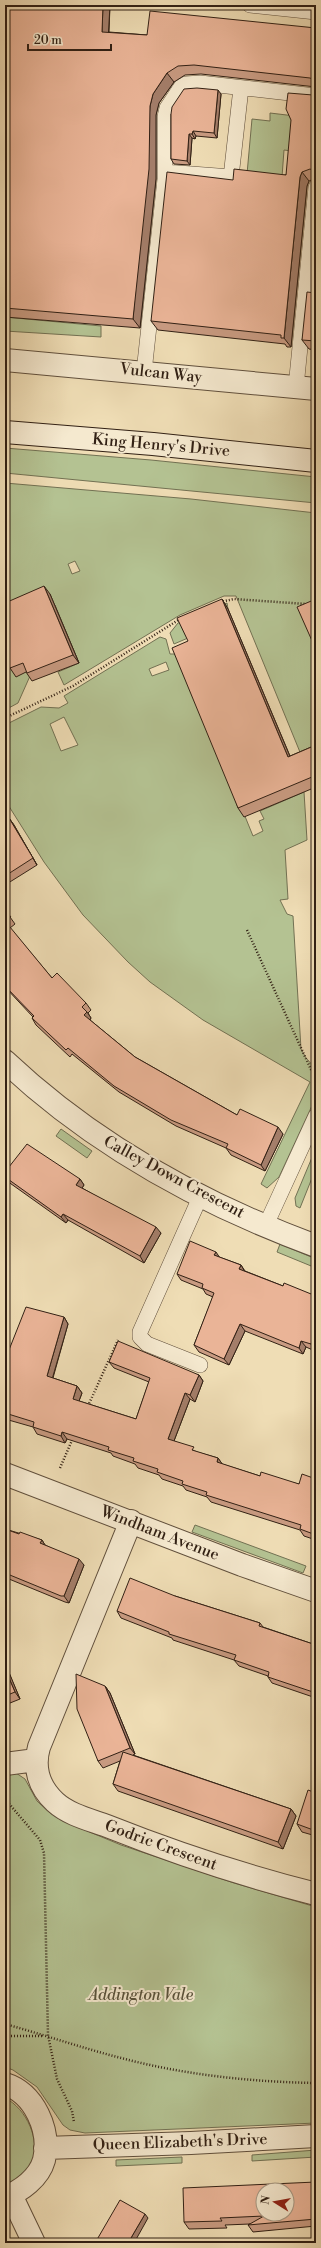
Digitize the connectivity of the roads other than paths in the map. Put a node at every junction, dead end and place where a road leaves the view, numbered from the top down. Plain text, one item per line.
1 (250, 5) edge
2 (316, 12) edge
3 (241, 88) junction
4 (316, 96) edge
5 (165, 172) junction
6 (316, 187) edge
7 (311, 281) edge
8 (5, 360) edge
9 (144, 372) junction
10 (306, 388) edge
11 (5, 432) edge
12 (316, 461) edge
13 (5, 1061) edge
14 (316, 1116) edge
15 (200, 1195) junction
16 (266, 1225) junction
17 (316, 1246) edge
18 (200, 1365) dead end
19 (5, 1474) edge
20 (131, 1521) junction
21 (316, 1591) edge
22 (36, 1760) junction
23 (5, 1764) edge
24 (316, 1894) edge
25 (5, 2084) edge
26 (316, 2136) edge
27 (44, 2148) junction
28 (8, 2196) edge
29 (34, 2243) edge

1 - 2 lane
3 - 4 lane
3 - 5 lane
3 - 5 lane
5 - 9 lane
6 - 7 lane
7 - 10 lane
8 - 9 street, Vulcan Way
9 - 10 street, Vulcan Way
11 - 12 street, King Henry's Drive
13 - 15 street, Calley Down Crescent
14 - 16 lane
15 - 16 street, Calley Down Crescent
15 - 18 lane
16 - 17 street, Calley Down Crescent
19 - 20 street, Windham Avenue
20 - 21 street, Windham Avenue
20 - 22 street
22 - 23 street
22 - 24 street, Godric Crescent
25 - 27 street
26 - 27 street, Queen Elizabeth's Drive
27 - 28 street
28 - 29 street

